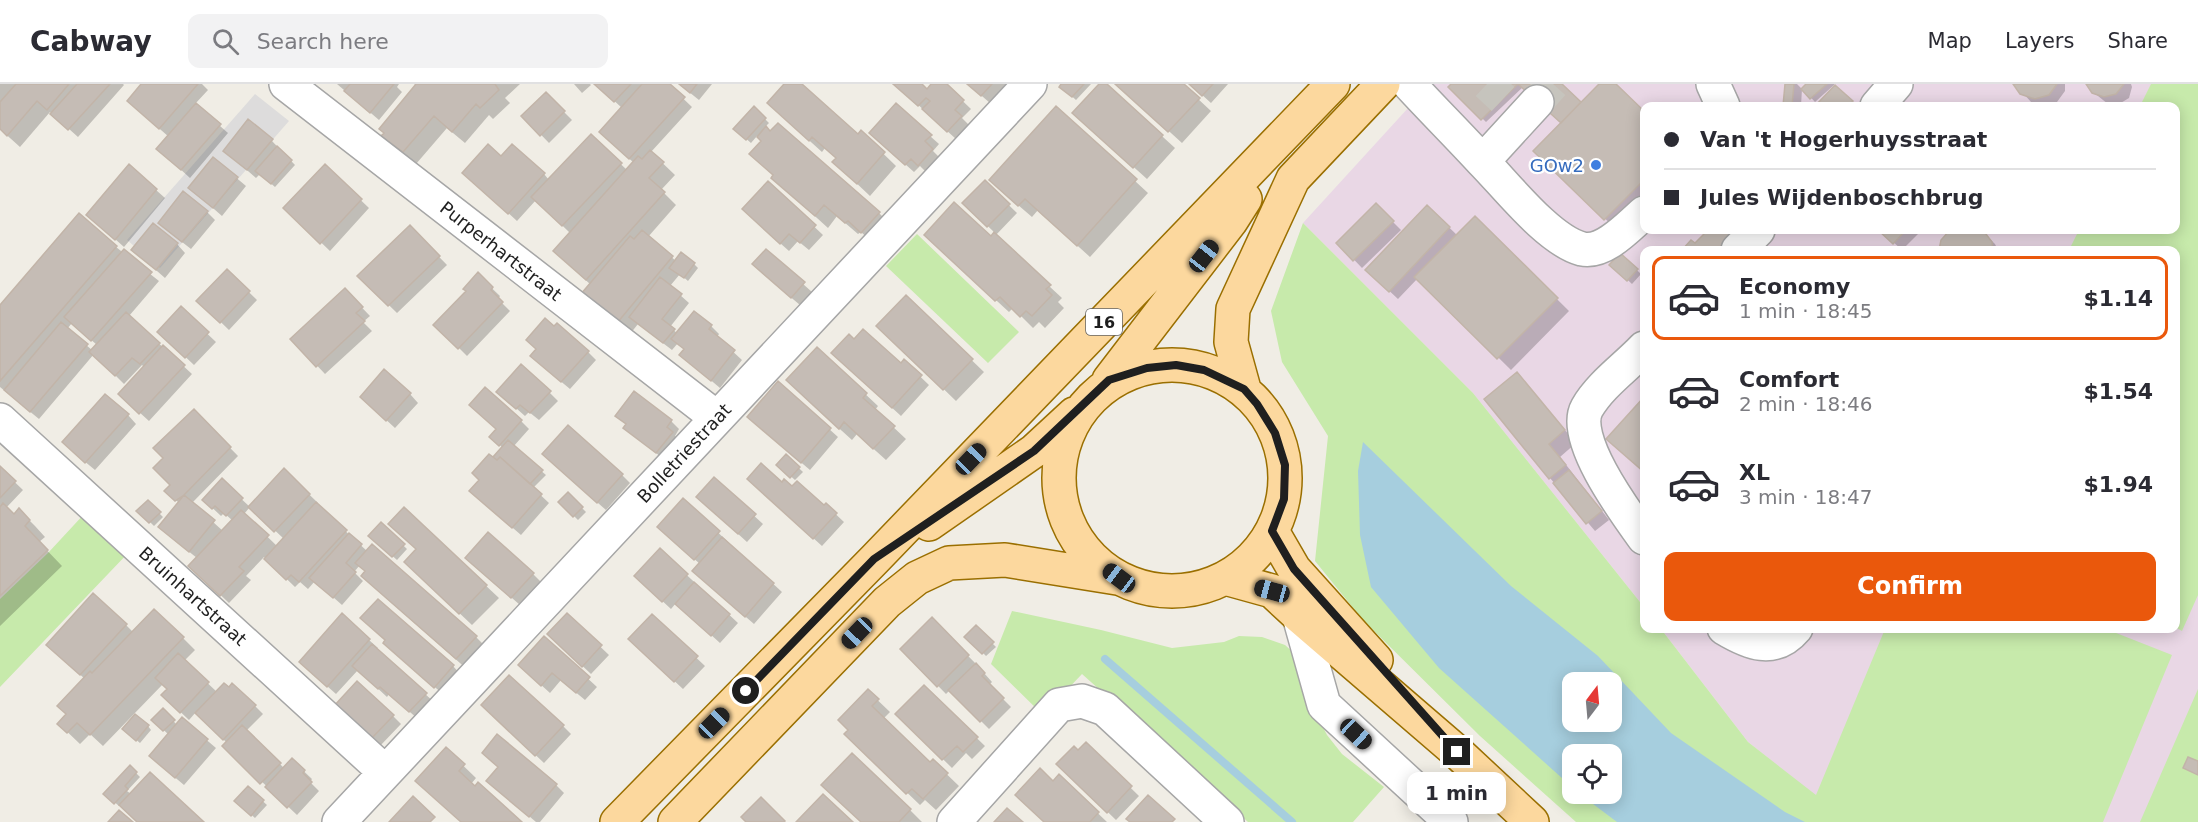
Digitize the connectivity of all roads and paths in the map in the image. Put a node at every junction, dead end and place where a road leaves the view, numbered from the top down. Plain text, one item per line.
1 (286, 84) edge
2 (1030, 84) edge
3 (1333, 84) edge
4 (1383, 84) edge
5 (1409, 84) edge
6 (1713, 84) edge
7 (1721, 102) edge
8 (1520, 107) tunnel mouth
9 (1293, 126) junction
10 (1483, 161) junction
11 (1640, 216) edge
12 (1754, 234) edge
13 (1742, 246) edge
14 (1640, 352) edge
15 (1244, 389) junction
16 (1098, 391) junction
17 (717, 418) junction
18 (0, 420) edge
19 (1640, 525) edge
20 (1272, 531) junction
21 (874, 559) junction
22 (1119, 578) junction
23 (1224, 578) junction
24 (1299, 616) junction
25 (1734, 633) edge
26 (1792, 633) edge
27 (1457, 752) junction
28 (386, 772) junction
29 (339, 822) edge
30 (617, 822) edge
31 (675, 822) edge
32 (954, 822) edge
33 (1227, 822) edge
34 (1451, 822) edge
35 (1532, 822) edge

1 - 17 street, Purperhartstraat
2 - 17 street, Bolletriestraat
3 - 9 main road, 16
4 - 15 main road
5 - 10 street
6 - 7 street
8 - 10 street
9 - 16 main road
9 - 21 main road, 16
10 - 11 street
12 - 13 street
14 - 19 street
15 - 16 main road
15 - 20 main road
16 - 21 main road
16 - 22 main road
17 - 28 street, Bolletriestraat
18 - 28 street, Bruinhartstraat
20 - 23 main road
20 - 27 main road
21 - 30 main road
22 - 23 main road
22 - 31 main road
23 - 24 main road
24 - 27 main road
24 - 34 street
25 - 26 street
27 - 35 main road
28 - 29 street, Bolletriestraat
32 - 33 street

